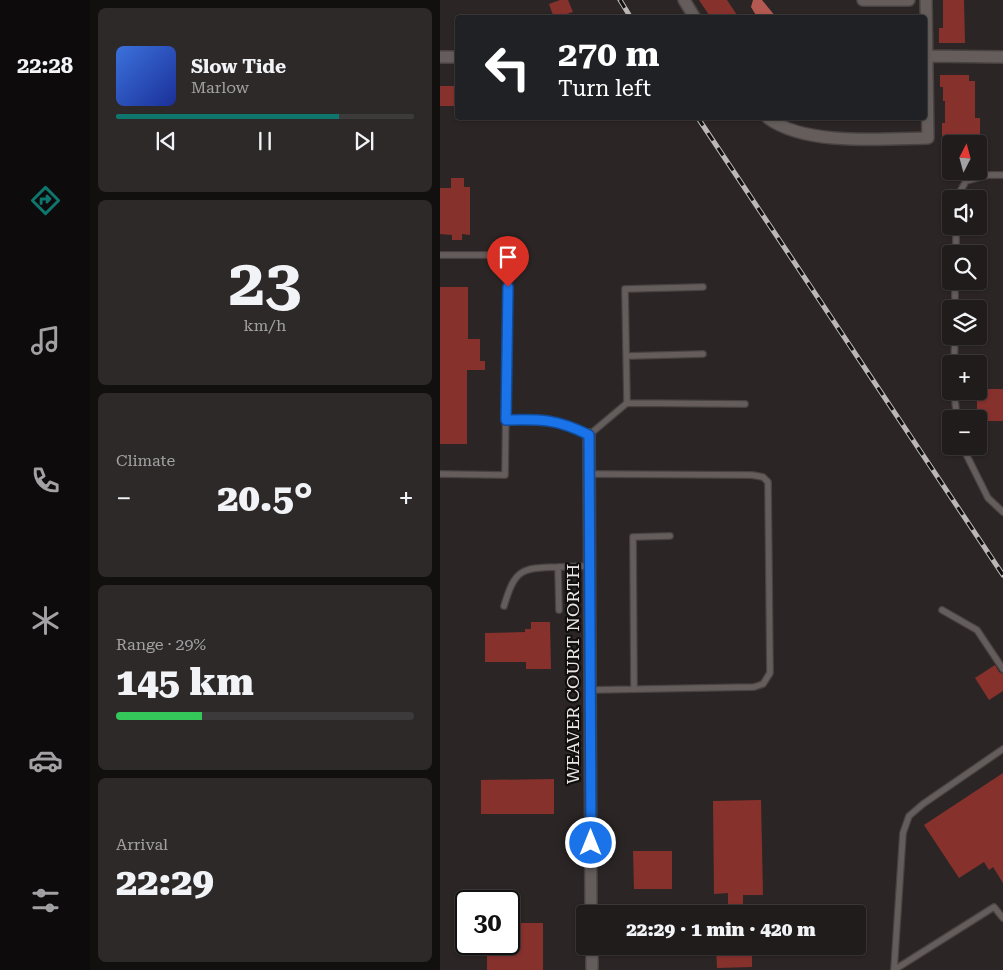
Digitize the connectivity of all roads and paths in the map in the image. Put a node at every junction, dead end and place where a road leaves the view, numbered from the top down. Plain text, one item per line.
1 (684, 0) edge
2 (863, 0) edge
3 (909, 0) edge
4 (926, 0) edge
5 (693, 15) edge
6 (926, 15) edge
7 (927, 56) edge
8 (440, 57) edge
9 (455, 57) edge
10 (1003, 57) edge
11 (927, 97) edge
12 (772, 120) edge
13 (1003, 175) edge
14 (961, 190) edge
15 (440, 255) edge
16 (703, 287) dead end
17 (704, 354) dead end
18 (626, 356) junction
19 (628, 403) junction
20 (745, 404) dead end
21 (506, 420) junction
22 (589, 435) junction
23 (966, 455) edge
24 (440, 474) edge
25 (589, 474) junction
26 (1003, 512) edge
27 (670, 536) dead end
28 (590, 566) junction
29 (558, 567) junction
30 (504, 606) dead end
31 (559, 610) dead end
32 (942, 610) dead end
33 (1003, 669) edge
34 (634, 689) junction
35 (591, 690) junction
36 (1003, 749) edge
37 (592, 905) edge
38 (1003, 918) edge
39 (592, 955) edge
40 (592, 970) edge
41 (894, 970) edge

1 - 5 street
2 - 3 street
4 - 6 street
7 - 10 street
8 - 9 street
11 - 12 street
13 - 14 lane
15 - 21 lane
16 - 18 lane
17 - 18 lane
18 - 19 lane
19 - 20 lane
19 - 22 lane
21 - 22 lane
21 - 24 lane
22 - 25 street, WEAVER COURT NORTH
23 - 26 lane
25 - 28 street, WEAVER COURT NORTH
25 - 34 lane
27 - 34 lane
28 - 29 lane
28 - 35 street, WEAVER COURT NORTH
29 - 30 lane
29 - 31 lane
32 - 33 lane
34 - 35 lane
35 - 37 street, WEAVER COURT NORTH
36 - 41 lane
38 - 41 lane
39 - 40 street

